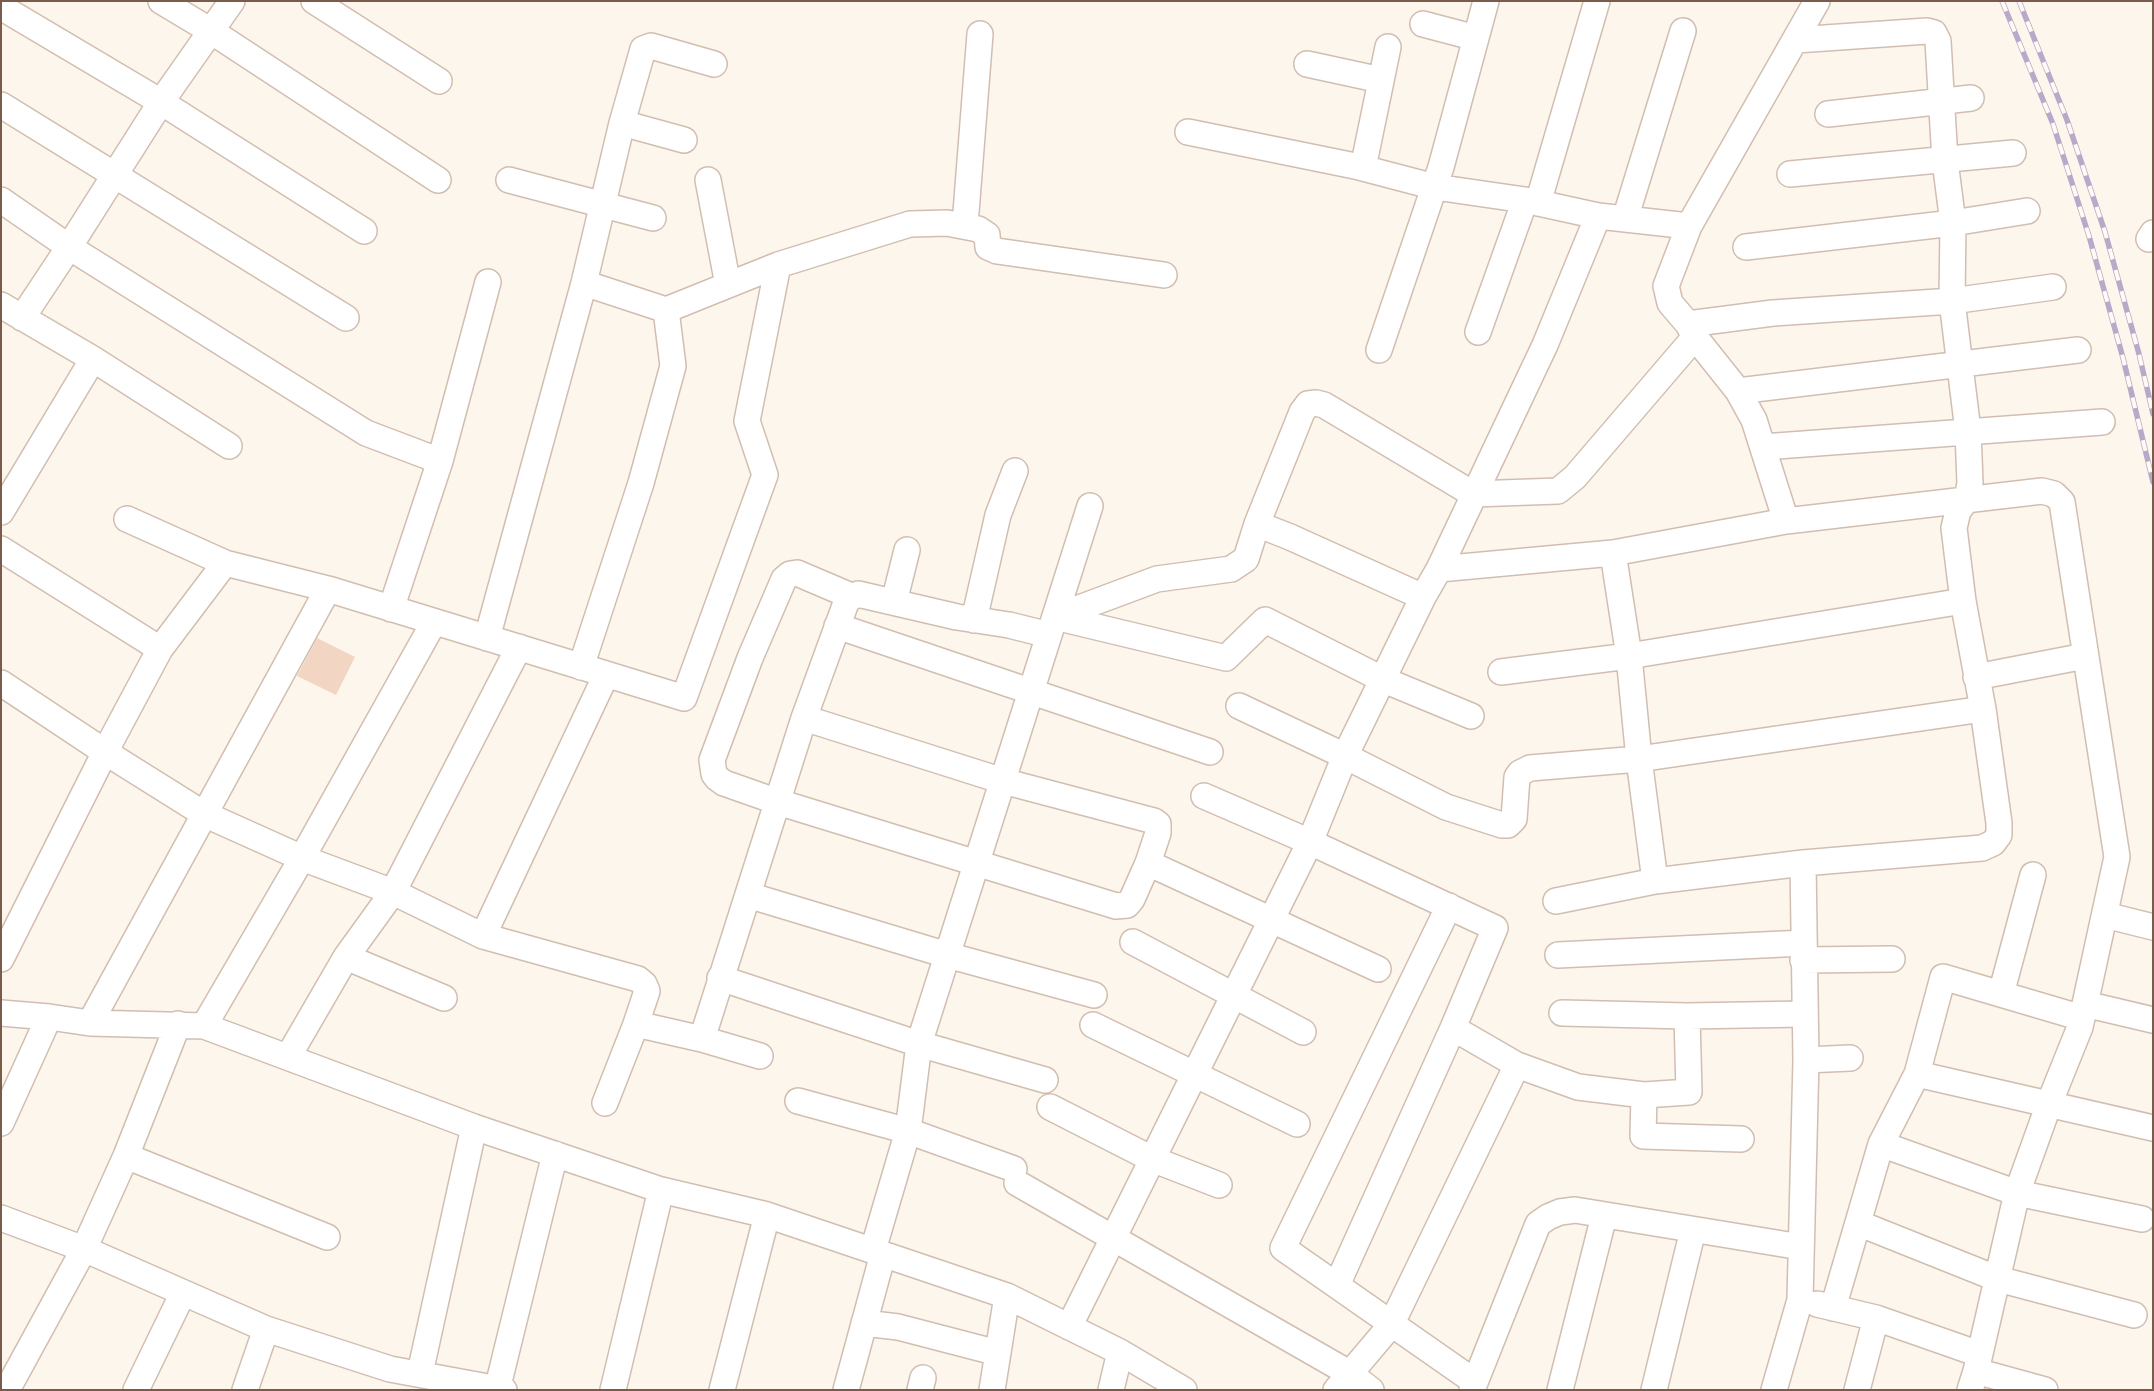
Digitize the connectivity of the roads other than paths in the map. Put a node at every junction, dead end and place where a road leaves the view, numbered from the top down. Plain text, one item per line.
1 (161, 1) edge
2 (232, 1) edge
3 (314, 1) edge
4 (1486, 1) edge
5 (1597, 1) edge
6 (1817, 1) edge
7 (1, 7) edge
8 (1423, 24) dead end
9 (211, 31) junction
10 (1683, 32) dead end
11 (980, 34) dead end
12 (1476, 38) junction
13 (1796, 40) junction
14 (1388, 47) dead end
15 (714, 64) dead end
16 (1307, 64) dead end
17 (439, 80) dead end
18 (1381, 80) junction
19 (1971, 98) dead end
20 (1943, 100) junction
21 (161, 102) junction
22 (1, 105) edge
23 (1828, 114) dead end
24 (622, 123) junction
25 (1188, 132) dead end
26 (684, 140) dead end
27 (2013, 153) dead end
28 (1945, 161) junction
29 (1363, 168) junction
30 (115, 174) junction
31 (1790, 174) dead end
32 (438, 180) dead end
33 (510, 180) dead end
34 (708, 180) dead end
35 (1435, 187) junction
36 (1, 200) edge
37 (1531, 202) junction
38 (603, 205) junction
39 (2027, 212) dead end
40 (1598, 216) junction
41 (653, 218) dead end
42 (1625, 219) junction
43 (1953, 223) junction
44 (964, 225) junction
45 (1689, 226) junction
46 (364, 231) dead end
47 (1746, 247) dead end
48 (69, 248) junction
49 (778, 265) junction
50 (1164, 275) dead end
51 (488, 282) dead end
52 (584, 282) junction
53 (728, 285) junction
54 (2053, 287) dead end
55 (1952, 301) junction
56 (1, 305) edge
57 (666, 310) junction
58 (22, 318) junction
59 (346, 318) dead end
60 (1692, 331) junction
61 (1478, 332) dead end
62 (1379, 350) dead end
63 (2078, 350) dead end
64 (93, 359) junction
65 (1960, 362) junction
66 (1738, 391) junction
67 (2102, 422) dead end
68 (1968, 431) junction
69 (229, 446) dead end
70 (1762, 447) junction
71 (440, 461) junction
72 (1016, 470) dead end
73 (1473, 494) junction
74 (1968, 499) junction
75 (1090, 506) dead end
76 (1, 512) edge
77 (127, 519) dead end
78 (1786, 521) junction
79 (1257, 524) junction
80 (1, 549) edge
81 (908, 550) dead end
82 (1613, 553) junction
83 (225, 563) junction
84 (1439, 569) junction
85 (328, 589) junction
86 (851, 596) junction
87 (1423, 597) junction
88 (894, 602) junction
89 (1963, 602) junction
90 (392, 608) junction
91 (974, 620) junction
92 (434, 622) junction
93 (837, 626) junction
94 (1052, 626) junction
95 (487, 638) junction
96 (519, 648) junction
97 (160, 649) junction
98 (1629, 656) junction
99 (2085, 656) junction
100 (581, 667) junction
101 (1501, 672) dead end
102 (606, 675) junction
103 (1976, 676) junction
104 (1384, 680) junction
105 (1, 683) edge
106 (1031, 692) junction
107 (1239, 706) dead end
108 (1983, 709) junction
109 (1471, 716) dead end
110 (804, 718) junction
111 (105, 752) junction
112 (1210, 752) dead end
113 (1345, 756) junction
114 (1639, 759) junction
115 (1003, 781) junction
116 (1204, 796) dead end
117 (778, 802) junction
118 (204, 814) junction
119 (1310, 842) junction
120 (302, 858) junction
121 (976, 863) junction
122 (1148, 863) junction
123 (1803, 863) junction
124 (2033, 875) dead end
125 (1655, 881) junction
126 (393, 892) junction
127 (748, 895) junction
128 (1556, 901) dead end
129 (1449, 906) junction
130 (2105, 915) junction
131 (1272, 918) junction
132 (2153, 927) edge
133 (484, 936) junction
134 (1133, 942) dead end
135 (1803, 952) junction
136 (947, 955) junction
137 (1558, 955) dead end
138 (346, 957) junction
139 (1, 959) edge
140 (1892, 959) dead end
141 (1378, 969) dead end
142 (720, 978) junction
143 (2001, 994) junction
144 (1094, 995) dead end
145 (1234, 996) junction
146 (444, 998) dead end
147 (2084, 1011) junction
148 (1, 1013) edge
149 (1562, 1013) dead end
150 (1804, 1014) junction
151 (49, 1016) junction
152 (1687, 1016) junction
153 (2153, 1020) edge
154 (90, 1023) junction
155 (178, 1024) junction
156 (636, 1024) junction
157 (1093, 1025) dead end
158 (204, 1026) junction
159 (1453, 1028) junction
160 (1303, 1032) dead end
161 (702, 1039) junction
162 (919, 1044) junction
163 (760, 1056) dead end
164 (288, 1057) junction
165 (1850, 1058) dead end
166 (1806, 1060) junction
167 (1517, 1065) junction
168 (1194, 1074) junction
169 (1917, 1074) junction
170 (1045, 1080) dead end
171 (1644, 1095) junction
172 (798, 1101) dead end
173 (605, 1103) dead end
174 (2048, 1104) junction
175 (1050, 1107) dead end
176 (1, 1123) edge
177 (1297, 1124) dead end
178 (474, 1127) junction
179 (2153, 1128) edge
180 (908, 1131) junction
181 (1741, 1139) dead end
182 (1881, 1144) junction
183 (555, 1154) junction
184 (126, 1156) junction
185 (1152, 1159) junction
186 (1219, 1185) dead end
187 (661, 1190) junction
188 (2017, 1193) junction
189 (766, 1215) junction
190 (1604, 1216) junction
191 (1, 1218) edge
192 (2142, 1219) dead end
193 (1858, 1223) junction
194 (1693, 1230) junction
195 (327, 1238) dead end
196 (1114, 1238) junction
197 (1801, 1247) junction
198 (84, 1249) junction
199 (878, 1252) junction
200 (1998, 1279) junction
201 (1336, 1285) junction
202 (183, 1294) junction
203 (1007, 1296) junction
204 (1800, 1300) junction
205 (1833, 1308) junction
206 (2134, 1316) dead end
207 (1876, 1318) junction
208 (864, 1323) junction
209 (1391, 1325) junction
210 (1070, 1327) junction
211 (266, 1329) junction
212 (1120, 1352) junction
213 (998, 1353) junction
214 (1975, 1372) edge
215 (420, 1374) junction
216 (387, 1379) edge
217 (1342, 1382) edge
218 (1473, 1386) edge
219 (499, 1389) edge
220 (7, 1390) edge
221 (136, 1390) edge
222 (245, 1390) edge
223 (613, 1390) edge
224 (722, 1390) edge
225 (846, 1390) edge
226 (992, 1390) edge
227 (1111, 1390) edge
228 (1184, 1390) edge
229 (1371, 1390) edge
230 (1560, 1390) edge
231 (1654, 1390) edge
232 (1774, 1390) edge
233 (1858, 1390) edge
234 (2045, 1390) edge

1 - 9 street
2 - 9 street
3 - 17 street
4 - 12 street
5 - 37 street
6 - 13 street
7 - 21 street
8 - 12 street
9 - 21 street
9 - 32 street
10 - 42 street
11 - 44 street
12 - 35 street
13 - 20 street
13 - 45 street
14 - 18 street
15 - 24 street
16 - 18 street
18 - 29 street
19 - 20 street
20 - 23 street
20 - 28 street
21 - 30 street
21 - 46 street
22 - 30 street
24 - 26 street
24 - 38 street
25 - 29 street
27 - 28 street
28 - 31 street
28 - 43 street
29 - 35 street
30 - 48 street
30 - 59 street
33 - 38 street
34 - 53 street
35 - 37 street
35 - 62 street
36 - 48 street
37 - 40 street
37 - 61 street
38 - 41 street
38 - 52 street
39 - 43 street
40 - 42 street
40 - 73 street
42 - 45 street
43 - 47 street
43 - 55 street
44 - 49 street
44 - 50 street
45 - 60 street
48 - 58 street
48 - 71 street
49 - 53 street
49 - 102 street
51 - 71 street
52 - 57 street
52 - 95 street
53 - 57 street
54 - 55 street
55 - 60 street
55 - 65 street
56 - 58 street
57 - 100 street
58 - 64 street
60 - 66 street
60 - 73 street
63 - 65 street
64 - 69 street
64 - 76 street
65 - 66 street
65 - 68 street
66 - 70 street
67 - 68 street
68 - 70 street
68 - 74 street
70 - 78 street
71 - 90 street
72 - 91 street
73 - 79 street
73 - 84 street
74 - 78 street
74 - 89 street
74 - 99 street
75 - 94 street
77 - 83 street
78 - 82 street
79 - 87 street
79 - 94 street
80 - 97 street
81 - 88 street
82 - 84 street
82 - 98 street
83 - 85 street
83 - 97 street
84 - 87 street
85 - 90 street
85 - 118 street
86 - 88 street
86 - 93 street
86 - 117 street
87 - 104 street
88 - 91 street
89 - 98 street
89 - 103 street
90 - 92 street
91 - 94 street
92 - 95 street
92 - 120 street
93 - 106 street
93 - 110 street
94 - 104 street
94 - 106 street
95 - 96 street
96 - 100 street
96 - 126 street
97 - 111 street
98 - 101 street
98 - 114 street
99 - 103 street
99 - 130 street
100 - 102 street
102 - 133 street
103 - 108 street
104 - 109 street
104 - 113 street
105 - 111 street
106 - 112 street
106 - 115 street
107 - 113 street
108 - 114 street
108 - 123 street
110 - 115 street
110 - 117 street
111 - 118 street
111 - 139 street
113 - 114 street
113 - 119 street
114 - 125 street
115 - 121 street
115 - 122 street
116 - 119 street
117 - 121 street
117 - 127 street
118 - 120 street
118 - 154 street
119 - 129 street
119 - 131 street
120 - 126 street
120 - 158 street
121 - 122 street
121 - 136 street
122 - 131 street
123 - 125 street
123 - 135 street
124 - 143 street
125 - 128 street
126 - 133 street
126 - 138 street
127 - 136 street
127 - 142 street
129 - 159 street
129 - 201 street
130 - 132 street
130 - 147 street
131 - 141 street
131 - 145 street
133 - 156 street
134 - 145 street
135 - 137 street
135 - 140 street
135 - 150 street
136 - 144 street
136 - 162 street
138 - 146 street
138 - 164 street
142 - 161 street
142 - 162 street
143 - 147 street
143 - 169 street
145 - 160 street
145 - 168 street
147 - 153 street
147 - 174 street
148 - 151 street
149 - 152 street
150 - 152 street
150 - 166 street
151 - 154 street
151 - 176 street
152 - 171 street
154 - 155 street
155 - 158 street
155 - 184 street
156 - 161 street
156 - 173 street
157 - 168 street
158 - 164 street
159 - 167 street
159 - 201 street
161 - 163 street
162 - 170 street
162 - 180 street
164 - 178 street
165 - 166 street
166 - 197 street
167 - 171 street
167 - 209 street
168 - 177 street
168 - 185 street
169 - 174 street
169 - 182 street
171 - 181 street
172 - 180 street
174 - 179 street
174 - 188 street
175 - 185 street
178 - 183 street
178 - 215 street
180 - 196 street
180 - 199 street
182 - 188 street
182 - 193 street
183 - 187 street
183 - 219 street
184 - 195 street
184 - 198 street
185 - 186 street
185 - 196 street
187 - 189 street
187 - 223 street
188 - 192 street
188 - 200 street
189 - 199 street
189 - 224 street
190 - 194 street
190 - 218 street
190 - 230 street
191 - 198 street
193 - 200 street
193 - 205 street
194 - 197 street
194 - 231 street
196 - 210 street
196 - 217 street
197 - 204 street
198 - 202 street
198 - 220 street
199 - 203 street
199 - 208 street
200 - 206 street
200 - 214 street
201 - 209 street
202 - 211 street
202 - 221 street
203 - 210 street
203 - 213 street
204 - 205 street
204 - 232 street
205 - 207 street
207 - 214 street
207 - 233 street
208 - 213 street
208 - 225 street
209 - 217 street
209 - 218 street
210 - 212 street
211 - 216 street
211 - 222 street
212 - 227 street
212 - 228 street
213 - 226 street
214 - 234 street
215 - 216 street
215 - 219 street
217 - 229 street

